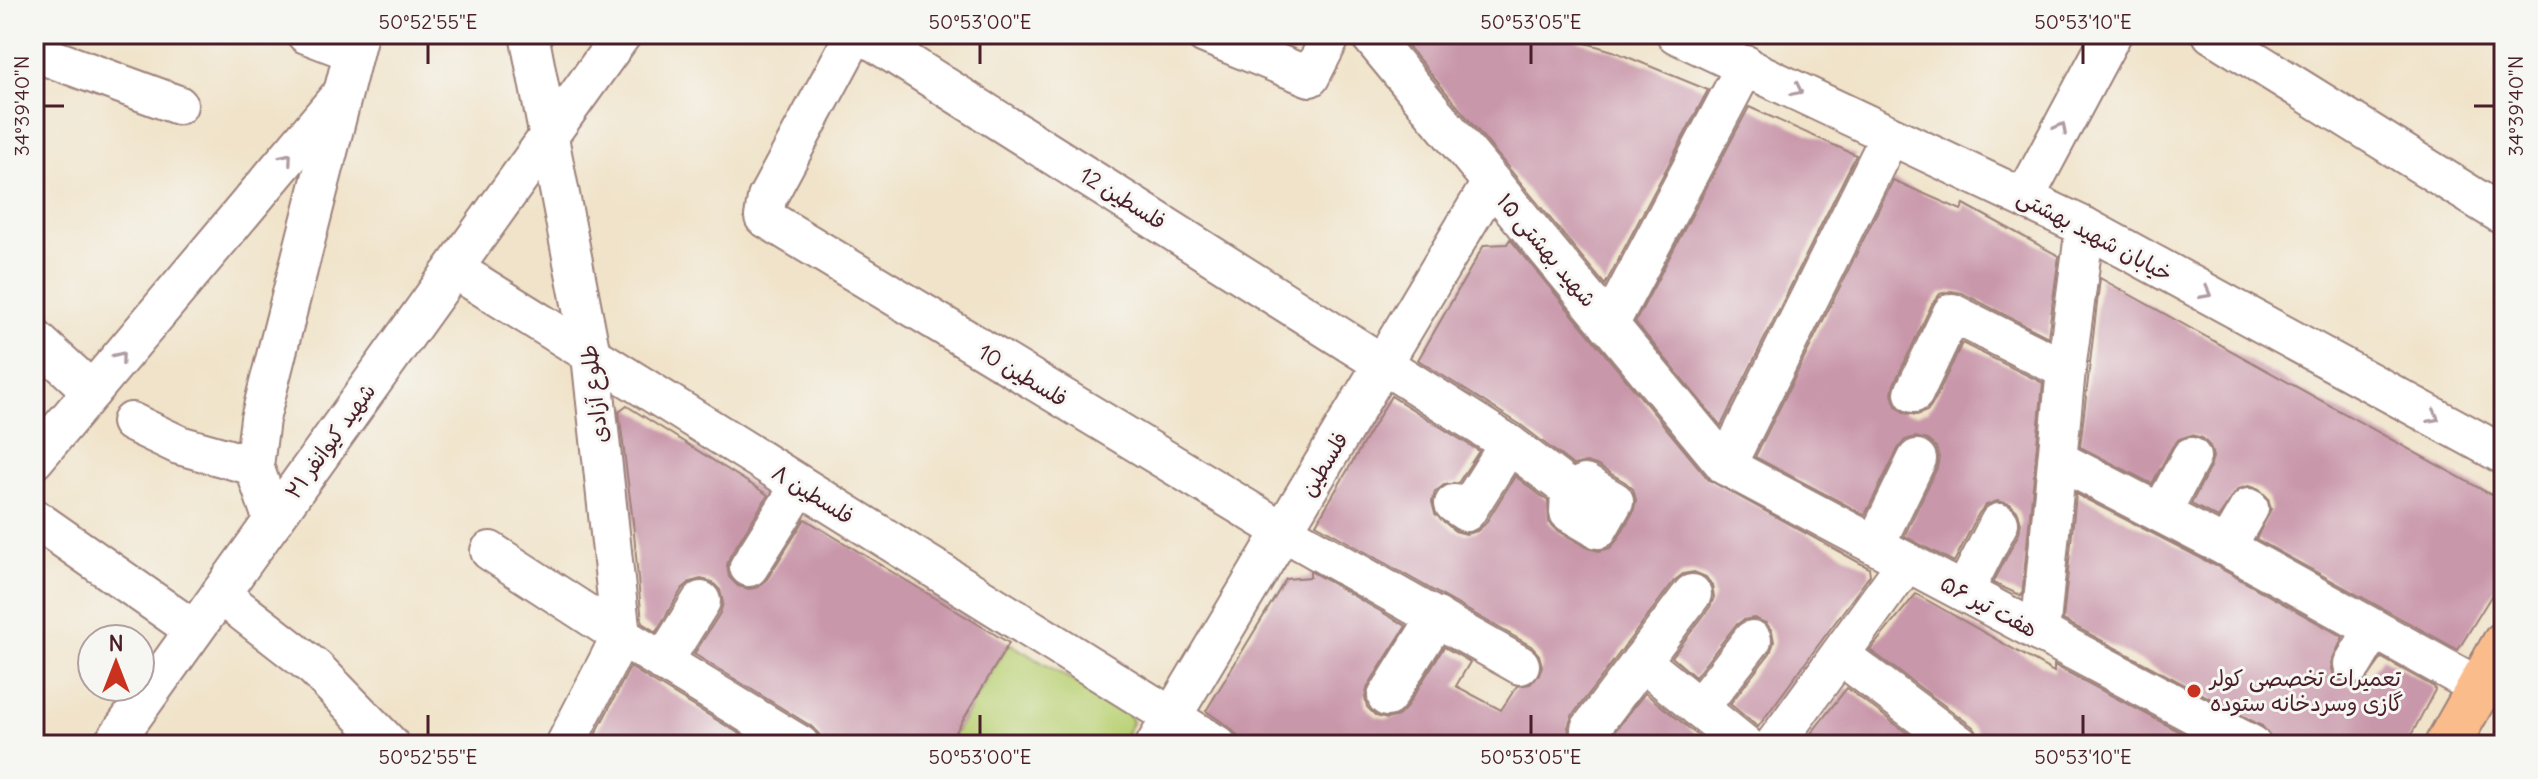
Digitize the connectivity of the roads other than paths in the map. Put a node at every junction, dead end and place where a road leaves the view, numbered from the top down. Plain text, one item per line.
1 (306, 34) edge
2 (529, 34) edge
3 (622, 34) edge
4 (855, 34) edge
5 (862, 34) edge
6 (1205, 34) edge
7 (1332, 34) edge
8 (1369, 34) edge
9 (1676, 34) edge
10 (2112, 34) edge
11 (2212, 34) edge
12 (356, 43) edge
13 (34, 52) edge
14 (1746, 65) junction
15 (344, 91) junction
16 (178, 105) dead end
17 (1890, 136) junction
18 (549, 137) junction
19 (1491, 183) junction
20 (2025, 197) junction
21 (2504, 216) edge
22 (2085, 227) junction
23 (454, 269) junction
24 (1609, 325) junction
25 (34, 338) edge
26 (591, 355) junction
27 (1384, 363) junction
28 (2066, 370) junction
29 (92, 391) junction
30 (1914, 393) dead end
31 (131, 422) dead end
32 (1509, 444) junction
33 (2504, 455) edge
34 (2191, 457) dead end
35 (1917, 459) dead end
36 (34, 460) edge
37 (2058, 460) junction
38 (254, 466) junction
39 (1726, 466) junction
40 (800, 486) junction
41 (1570, 490) dead end
42 (1454, 504) dead end
43 (2249, 508) dead end
44 (2161, 513) junction
45 (34, 518) edge
46 (273, 521) junction
47 (1999, 523) dead end
48 (1283, 531) junction
49 (2226, 547) junction
50 (490, 551) dead end
51 (1891, 554) junction
52 (749, 567) dead end
53 (1964, 592) junction
54 (220, 594) junction
55 (1692, 594) dead end
56 (701, 601) dead end
57 (1437, 617) junction
58 (2374, 629) junction
59 (194, 630) junction
60 (2040, 633) junction
61 (621, 636) junction
62 (1752, 640) dead end
63 (2504, 644) edge
64 (1840, 655) junction
65 (1641, 661) junction
66 (663, 662) junction
67 (2353, 664) dead end
68 (1520, 665) dead end
69 (2479, 687) junction
70 (1387, 697) dead end
71 (1699, 708) junction
72 (1590, 729) dead end
73 (1163, 732) edge
74 (112, 745) edge
75 (390, 745) edge
76 (565, 745) edge
77 (800, 745) edge
78 (1217, 745) edge
79 (1745, 745) edge
80 (1774, 745) edge
81 (1960, 745) edge
82 (2252, 745) edge
83 (2447, 745) edge

1 - 12 street
2 - 18 street, طلوع آزادی
3 - 18 street, شهید کیوانفر ۲۱
4 - 48 street, فلسطین 10
5 - 27 street, فلسطین 12
6 - 7 street
8 - 19 street, شهید بهشتی ۱۵
9 - 14 street, خیابان شهید بهشتی
20 -> 10 street
11 - 21 street
12 - 15 street
13 - 16 street
14 -> 17 street, خیابان شهید بهشتی
14 - 24 street
29 -> 15 street
15 - 38 street
17 - 20 street, خیابان شهید بهشتی
17 - 39 street
18 - 23 street, شهید کیوانفر ۲۱
18 - 26 street, طلوع آزادی
19 - 24 street, شهید بهشتی ۱۵
19 - 27 street, فلسطین
20 - 22 street, خیابان شهید بهشتی
22 - 28 street
22 -> 33 street, خیابان شهید بهشتی
23 - 26 street, فلسطین ۸
23 - 46 street, شهید کیوانفر ۲۱
24 - 39 street, شهید بهشتی ۱۵
25 - 29 street
26 - 40 street, فلسطین ۸
26 - 61 street, طلوع آزادی
27 - 32 street, فلسطین 12
27 - 48 street, فلسطین
28 - 30 street
28 - 37 street
29 - 36 street
31 - 38 street
32 - 41 street, فلسطین 12
32 - 42 street
34 - 44 street
35 - 51 street
37 - 44 street
37 - 60 street
38 - 46 street
39 - 51 street, هفت تیر ۵۶
40 - 52 street
40 - 73 street, فلسطین ۸
43 - 49 street
44 - 49 street
45 - 59 street
46 - 54 street, شهید کیوانفر ۲۱
47 - 53 street
48 - 57 street, فلسطین 10
48 - 73 street, فلسطین
49 - 58 street
50 - 61 street
51 - 53 street, هفت تیر ۵۶
51 - 64 street
53 - 60 street, هفت تیر ۵۶
54 - 59 street, شهید کیوانفر ۲۱
54 - 75 street
55 - 65 street
56 - 66 street
57 - 68 street, فلسطین 10
57 - 70 street
58 - 67 street
58 - 69 street
59 - 74 street, شهید کیوانفر ۲۱
60 - 82 street, هفت تیر ۵۶
61 - 66 street
61 - 76 street
62 - 71 street
63 - 69 main road
64 - 80 street
64 - 81 street
65 - 71 street
65 - 72 street
66 - 77 street
69 - 83 main road
71 - 79 street
73 - 78 street, فلسطین ۸

